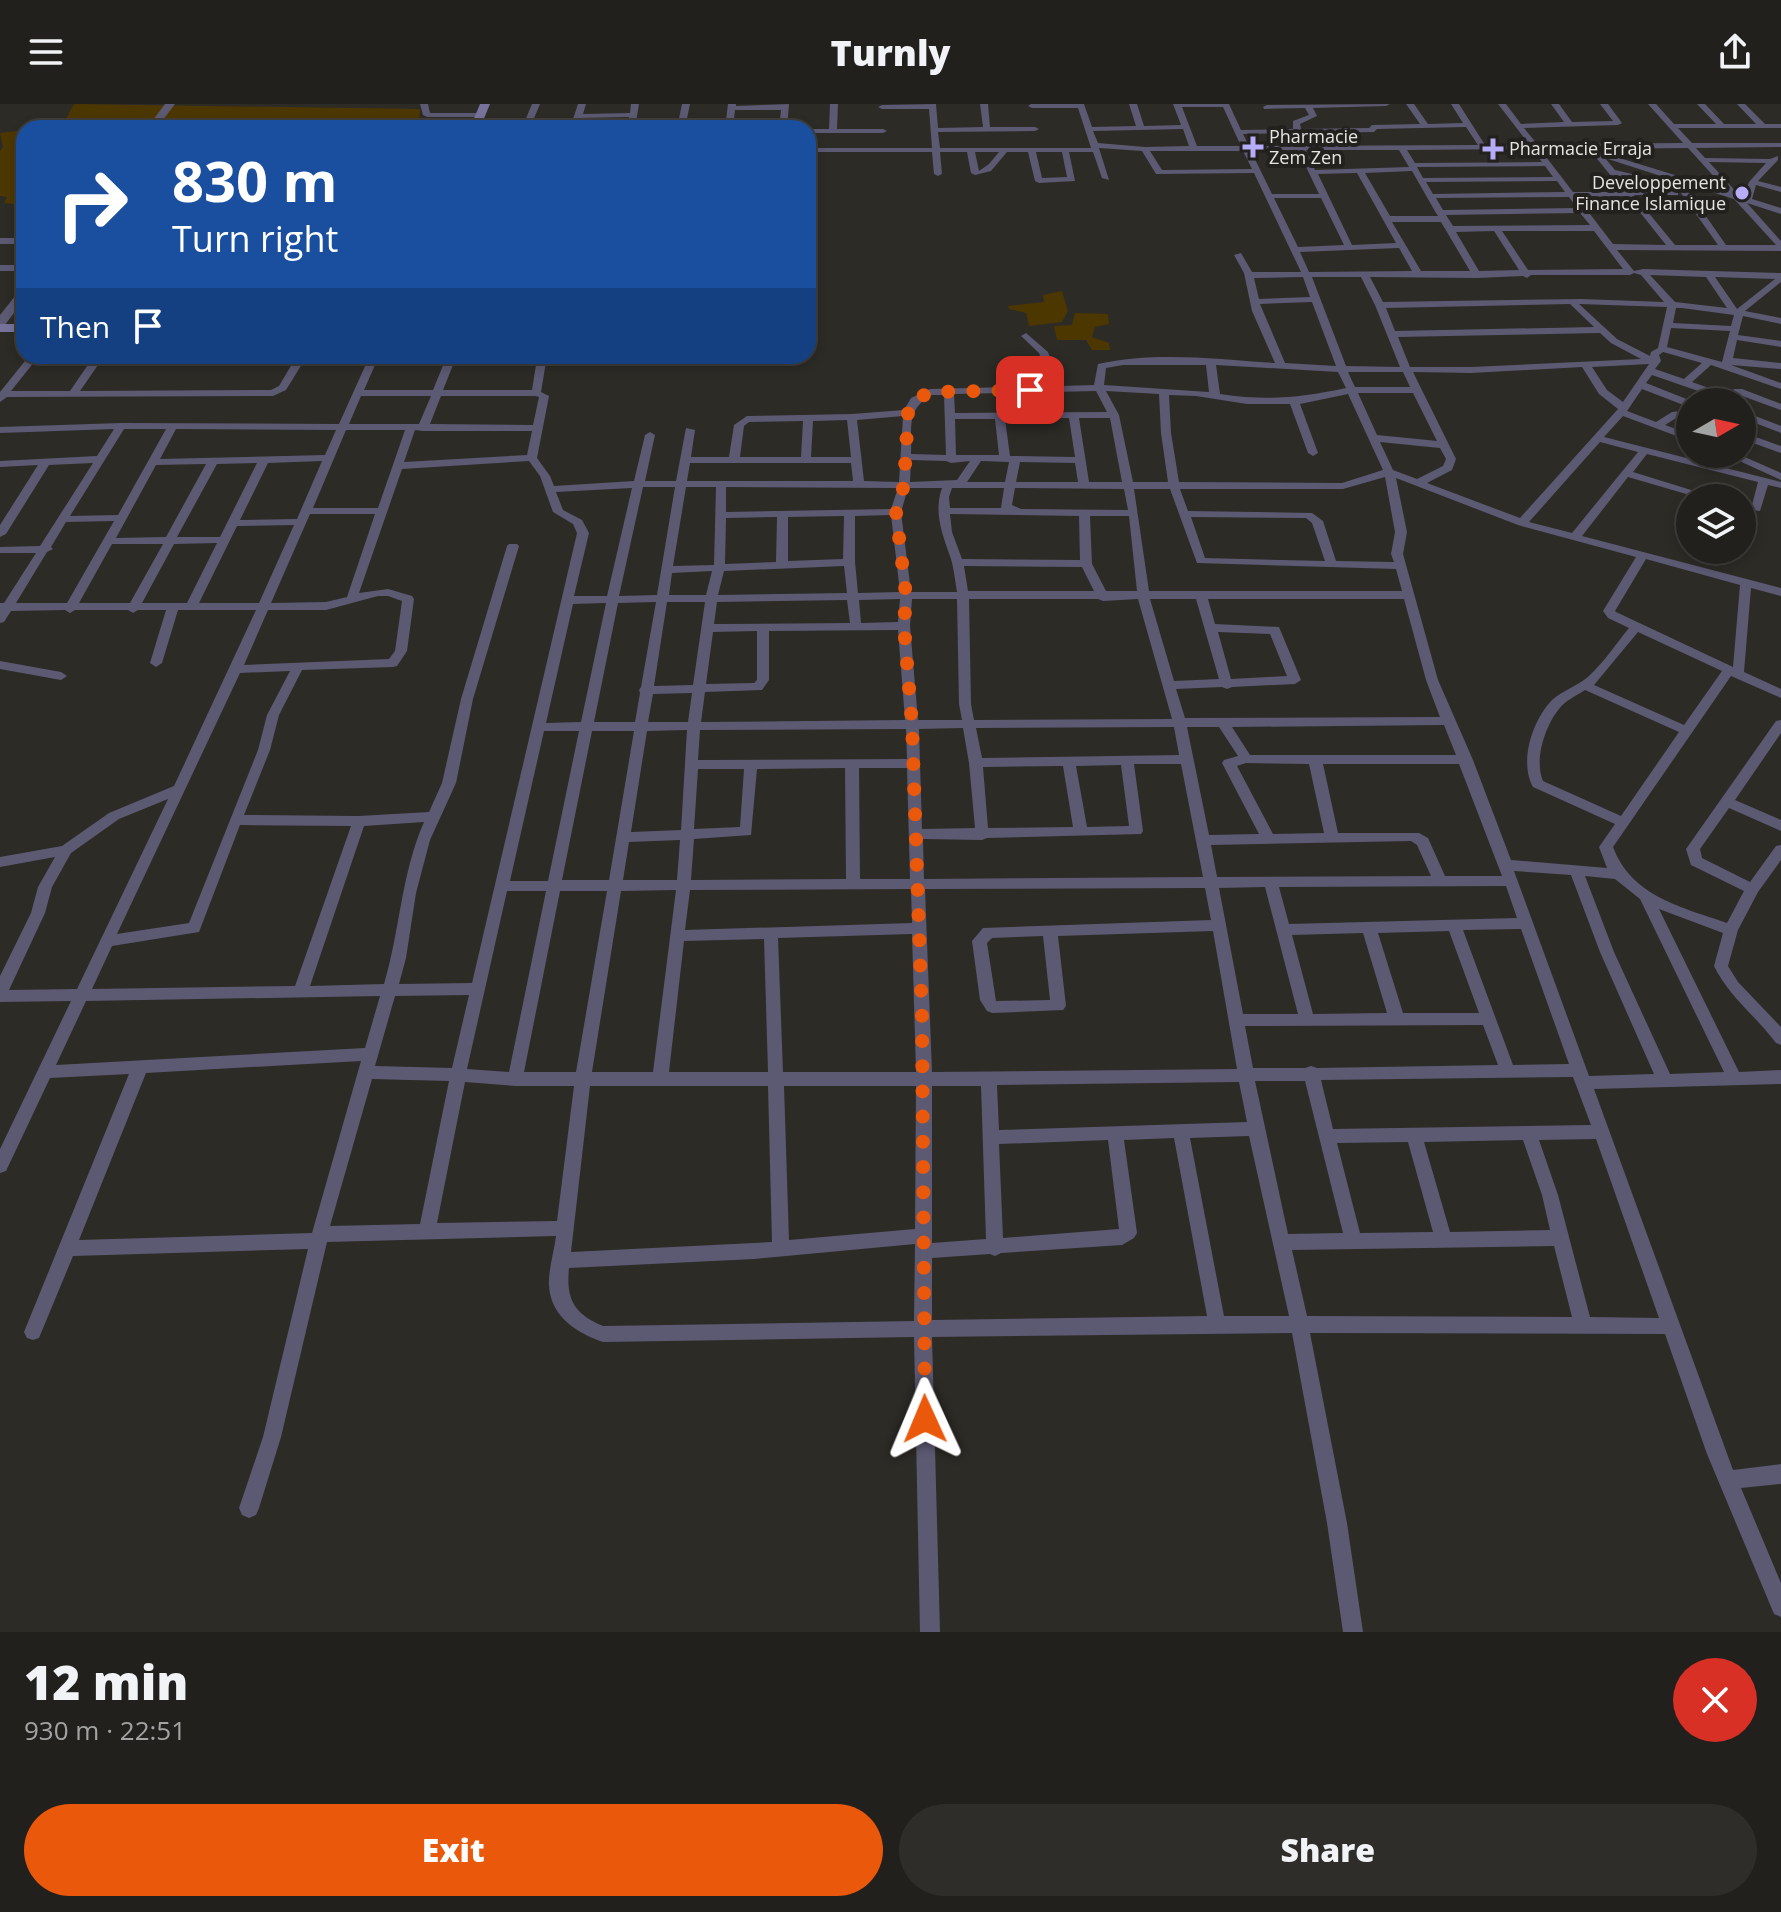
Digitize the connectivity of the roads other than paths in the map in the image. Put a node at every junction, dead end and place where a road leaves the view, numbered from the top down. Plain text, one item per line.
1 (424, 104) edge
2 (582, 104) edge
3 (635, 104) edge
4 (834, 104) edge
5 (984, 104) edge
6 (1133, 104) edge
7 (1226, 104) edge
8 (1386, 104) edge
9 (1410, 104) edge
10 (1455, 104) edge
11 (1502, 104) edge
12 (1555, 104) edge
13 (1604, 104) edge
14 (1652, 104) edge
15 (1701, 104) edge
16 (1741, 104) edge
17 (1032, 105) edge
18 (1081, 105) edge
19 (1178, 105) edge
20 (1268, 105) edge
21 (1308, 105) edge
22 (1359, 105) edge
23 (732, 106) edge
24 (785, 106) edge
25 (882, 106) edge
26 (932, 106) edge
27 (1325, 107) junction
28 (482, 110) edge
29 (632, 115) junction
30 (578, 116) junction
31 (577, 120) edge
32 (632, 120) edge
33 (1469, 125) junction
34 (1570, 125) junction
35 (1426, 126) junction
36 (1519, 126) junction
37 (1672, 126) junction
38 (1722, 126) junction
39 (1763, 126) junction
40 (1781, 126) edge
41 (1186, 127) junction
42 (1141, 128) junction
43 (1035, 129) junction
44 (1087, 129) junction
45 (1373, 129) junction
46 (833, 130) junction
47 (935, 130) junction
48 (987, 130) junction
49 (816, 131) edge
50 (883, 131) junction
51 (1275, 131) junction
52 (1297, 131) junction
53 (1335, 131) junction
54 (1237, 132) junction
55 (1690, 145) junction
56 (1781, 145) edge
57 (1534, 146) junction
58 (1567, 146) junction
59 (1483, 147) junction
60 (1096, 148) junction
61 (1301, 148) junction
62 (1384, 148) junction
63 (1402, 148) junction
64 (1145, 149) junction
65 (1194, 149) junction
66 (1220, 149) junction
67 (1245, 149) junction
68 (816, 150) edge
69 (1036, 150) junction
70 (1065, 150) junction
71 (883, 151) junction
72 (937, 151) junction
73 (971, 151) junction
74 (1004, 151) junction
75 (1597, 153) junction
76 (1776, 158) edge
77 (1703, 160) junction
78 (1547, 164) junction
79 (1413, 167) junction
80 (1647, 169) junction
81 (1359, 170) junction
82 (1230, 171) junction
83 (1254, 171) junction
84 (1610, 171) junction
85 (1313, 172) junction
86 (1781, 172) edge
87 (938, 174) dead end
88 (1106, 178) dead end
89 (1559, 179) junction
90 (1421, 180) junction
91 (1641, 180) junction
92 (1753, 182) junction
93 (1621, 184) junction
94 (1682, 187) junction
95 (1781, 190) edge
96 (1628, 193) junction
97 (1570, 194) junction
98 (1269, 196) junction
99 (1325, 196) junction
100 (1430, 196) junction
101 (1737, 197) junction
102 (1747, 201) junction
103 (1583, 210) junction
104 (1562, 211) junction
105 (1781, 211) edge
106 (1442, 216) junction
107 (1387, 219) junction
108 (1781, 225) edge
109 (1496, 228) junction
110 (1574, 228) junction
111 (1596, 228) junction
112 (1450, 229) junction
113 (1771, 235) junction
114 (1400, 245) junction
115 (1349, 247) junction
116 (1611, 247) junction
117 (1672, 247) junction
118 (1781, 247) edge
119 (1724, 248) junction
120 (1295, 250) junction
121 (1238, 255) dead end
122 (1630, 272) junction
123 (1643, 272) junction
124 (1708, 273) junction
125 (1306, 274) junction
126 (1364, 274) junction
127 (1418, 274) junction
128 (1248, 275) junction
129 (1477, 275) junction
130 (1527, 275) junction
131 (1780, 277) edge
132 (1315, 299) junction
133 (1255, 302) junction
134 (16, 304) edge
135 (1574, 304) junction
136 (1380, 305) junction
137 (1672, 305) junction
138 (1736, 311) junction
139 (1781, 321) edge
140 (0, 325) edge
141 (1667, 325) junction
142 (1600, 330) junction
143 (1734, 333) junction
144 (1392, 334) junction
145 (1026, 336) dead end
146 (1781, 344) edge
147 (1662, 349) junction
148 (1709, 361) junction
149 (1211, 362) junction
150 (1726, 363) junction
151 (28, 364) edge
152 (93, 364) edge
153 (297, 364) edge
154 (370, 364) edge
155 (448, 364) edge
156 (541, 364) edge
157 (1585, 364) junction
158 (1653, 364) junction
159 (1281, 365) junction
160 (1781, 366) edge
161 (1342, 369) junction
162 (1406, 369) junction
163 (1756, 377) junction
164 (1686, 383) junction
165 (1641, 385) junction
166 (1781, 386) edge
167 (1099, 388) junction
168 (1702, 388) edge
169 (1743, 388) edge
170 (1057, 390) junction
171 (1351, 390) junction
172 (1417, 390) junction
173 (949, 392) junction
174 (1164, 392) junction
175 (73, 393) junction
176 (357, 393) junction
177 (435, 393) junction
178 (536, 393) junction
179 (2, 396) edge
180 (1215, 397) junction
181 (1294, 401) junction
182 (1756, 402) edge
183 (1676, 404) edge
184 (1781, 407) edge
185 (1622, 410) junction
186 (908, 413) junction
187 (1114, 415) junction
188 (950, 416) junction
189 (1000, 416) junction
190 (852, 417) junction
191 (1074, 417) junction
192 (1676, 417) edge
193 (808, 418) junction
194 (1756, 420) edge
195 (1658, 425) junction
196 (121, 426) junction
197 (173, 426) junction
198 (340, 428) junction
199 (417, 428) junction
200 (538, 428) junction
201 (0, 430) edge
202 (690, 430) dead end
203 (1781, 430) edge
204 (1673, 431) junction
205 (1676, 432) edge
206 (650, 435) dead end
207 (1374, 438) junction
208 (1596, 438) junction
209 (1756, 440) edge
210 (1444, 445) junction
211 (1781, 450) edge
212 (1649, 452) junction
213 (1313, 453) dead end
214 (906, 457) junction
215 (329, 458) junction
216 (532, 458) junction
217 (102, 459) junction
218 (734, 459) junction
219 (977, 459) junction
220 (1010, 459) junction
221 (264, 460) junction
222 (687, 460) junction
223 (858, 460) junction
224 (951, 460) junction
225 (1080, 460) junction
226 (46, 461) junction
227 (213, 461) junction
228 (806, 461) junction
229 (1781, 461) edge
230 (153, 462) junction
231 (0, 464) edge
232 (398, 466) junction
233 (1753, 468) edge
234 (1389, 472) junction
235 (1628, 474) junction
236 (1767, 476) junction
237 (1781, 477) edge
238 (1418, 483) junction
239 (638, 484) junction
240 (859, 485) junction
241 (904, 485) junction
242 (948, 485) junction
243 (1010, 485) junction
244 (1126, 485) junction
245 (1781, 485) edge
246 (682, 486) junction
247 (1084, 486) junction
248 (1174, 486) junction
249 (721, 487) junction
250 (1676, 488) edge
251 (550, 489) junction
252 (1756, 509) edge
253 (382, 511) junction
254 (946, 511) junction
255 (1021, 511) junction
256 (1084, 511) junction
257 (896, 512) junction
258 (783, 513) junction
259 (850, 513) junction
260 (1134, 513) junction
261 (1186, 514) junction
262 (721, 515) junction
263 (302, 517) junction
264 (121, 518) junction
265 (66, 519) junction
266 (234, 523) junction
267 (1522, 523) junction
268 (0, 534) edge
269 (1574, 538) junction
270 (225, 540) junction
271 (108, 541) junction
272 (170, 541) junction
273 (513, 546) dead end
274 (47, 549) junction
275 (0, 550) edge
276 (1642, 556) junction
277 (782, 562) junction
278 (849, 562) junction
279 (958, 562) junction
280 (1086, 564) junction
281 (719, 565) junction
282 (1332, 565) junction
283 (1400, 566) junction
284 (667, 570) junction
285 (1746, 583) junction
286 (1781, 592) edge
287 (1143, 594) junction
288 (906, 595) junction
289 (963, 595) junction
290 (1201, 595) junction
291 (1408, 595) junction
292 (352, 596) junction
293 (855, 596) junction
294 (1103, 597) junction
295 (568, 600) junction
296 (612, 600) junction
297 (711, 600) junction
298 (662, 601) junction
299 (6, 606) edge
300 (173, 607) junction
301 (191, 607) junction
302 (263, 607) junction
303 (70, 609) junction
304 (133, 609) junction
305 (0, 619) edge
306 (904, 626) junction
307 (763, 627) junction
308 (856, 627) junction
309 (1636, 627) junction
310 (707, 628) junction
311 (1211, 628) junction
312 (156, 663) dead end
313 (0, 665) edge
314 (298, 667) junction
315 (236, 669) junction
316 (1734, 672) junction
317 (61, 676) dead end
318 (1169, 685) junction
319 (1227, 685) junction
320 (1584, 685) junction
321 (700, 689) junction
322 (645, 690) junction
323 (1781, 694) edge
324 (1179, 721) junction
325 (1222, 721) junction
326 (1449, 721) junction
327 (912, 724) junction
328 (967, 724) junction
329 (1781, 724) edge
330 (694, 726) junction
331 (539, 727) junction
332 (586, 727) junction
333 (639, 727) junction
334 (1687, 731) junction
335 (1186, 759) junction
336 (1246, 759) junction
337 (1315, 759) junction
338 (1127, 760) junction
339 (1466, 760) junction
340 (1069, 761) junction
341 (913, 763) junction
342 (976, 763) junction
343 (751, 764) junction
344 (852, 764) junction
345 (692, 765) junction
346 (176, 790) junction
347 (1726, 801) junction
348 (434, 817) junction
349 (235, 820) junction
350 (359, 821) junction
351 (1622, 822) junction
352 (1781, 826) edge
353 (1081, 832) junction
354 (916, 834) junction
355 (982, 835) junction
356 (687, 836) junction
357 (624, 837) junction
358 (1332, 837) junction
359 (1268, 838) junction
360 (1202, 840) junction
361 (66, 850) junction
362 (1781, 850) edge
363 (0, 862) edge
364 (1505, 865) junction
365 (1576, 870) junction
366 (1619, 874) junction
367 (1270, 881) junction
368 (1440, 881) junction
369 (1511, 881) junction
370 (917, 882) junction
371 (1211, 882) junction
372 (684, 883) junction
373 (853, 883) junction
374 (617, 884) junction
375 (555, 885) junction
376 (503, 886) junction
377 (1752, 889) junction
378 (1646, 897) junction
379 (1526, 923) junction
380 (1220, 925) junction
381 (1454, 925) junction
382 (919, 928) junction
383 (1369, 928) junction
384 (1050, 930) junction
385 (1283, 930) junction
386 (1731, 930) junction
387 (771, 932) junction
388 (677, 936) junction
389 (108, 941) junction
390 (476, 989) junction
391 (390, 990) junction
392 (301, 991) junction
393 (0, 994) edge
394 (82, 994) junction
395 (1488, 1019) junction
396 (1237, 1020) junction
397 (1307, 1020) junction
398 (1397, 1020) junction
399 (1781, 1039) edge
400 (371, 1054) junction
401 (140, 1067) junction
402 (1508, 1071) junction
403 (45, 1072) junction
404 (366, 1072) junction
405 (1311, 1072) junction
406 (1248, 1074) junction
407 (458, 1075) junction
408 (1582, 1076) junction
409 (924, 1077) junction
410 (1781, 1077) edge
411 (660, 1078) junction
412 (776, 1078) junction
413 (515, 1079) junction
414 (583, 1079) junction
415 (989, 1079) junction
416 (1735, 1079) junction
417 (1665, 1081) junction
418 (1256, 1129) junction
419 (1601, 1132) junction
420 (1181, 1133) junction
421 (1529, 1134) junction
422 (1115, 1135) junction
423 (1329, 1136) junction
424 (992, 1137) junction
425 (1415, 1137) junction
426 (2, 1159) edge
427 (565, 1228) junction
428 (427, 1231) junction
429 (319, 1237) junction
430 (1562, 1238) junction
431 (1443, 1239) junction
432 (1353, 1240) junction
433 (1281, 1242) junction
434 (923, 1244) junction
435 (66, 1248) junction
436 (995, 1248) junction
437 (781, 1249) junction
438 (562, 1260) junction
439 (1217, 1324) junction
440 (1300, 1325) junction
441 (1583, 1326) junction
442 (1672, 1326) junction
443 (923, 1328) junction
444 (33, 1332) dead end
445 (1781, 1474) edge
446 (1730, 1480) junction
447 (249, 1508) dead end
448 (1781, 1607) edge
449 (930, 1632) edge
450 (1353, 1632) edge

1 - 28 street
2 - 30 street
3 - 29 street
4 - 46 street
5 - 48 street
6 - 42 street
7 - 19 street
7 - 54 street
8 - 22 street
9 - 35 street
10 - 33 street
11 - 36 street
12 - 34 street
13 - 34 street
14 - 37 street
15 - 38 street
16 - 39 street
17 - 18 street
17 - 43 street
18 - 44 street
19 - 41 street
20 - 21 street
20 - 51 street
21 - 27 street
21 - 52 street
22 - 27 street
22 - 45 street
23 - 24 street
25 - 26 street
25 - 50 street
26 - 47 street
27 - 53 street
29 - 30 street
29 - 32 street
30 - 31 street
33 - 35 street
33 - 59 street
34 - 36 street
35 - 45 street
36 - 57 street
37 - 38 street
37 - 55 street
38 - 39 street
39 - 40 street
41 - 42 street
41 - 65 street
42 - 44 street
43 - 48 street
43 - 69 street
44 - 60 street
45 - 53 street
45 - 62 street
46 - 49 street
46 - 50 street
47 - 48 street
47 - 72 street
50 - 71 street
51 - 52 street
51 - 54 street
52 - 53 street
54 - 67 street
55 - 56 street
55 - 58 street
55 - 77 street
57 - 58 street
57 - 59 street
57 - 78 street
58 - 75 street
59 - 63 street
60 - 64 street
60 - 70 street
60 - 88 street
61 - 62 street
61 - 67 street
61 - 85 street
62 - 63 street
63 - 79 street
64 - 65 street
64 - 82 street
65 - 66 street
66 - 67 street
66 - 82 street
67 - 83 street
68 - 71 street
69 - 70 street
69 - 70 street
69 - 74 street
71 - 72 street
72 - 73 street
72 - 87 street
73 - 74 street
73 - 74 street
75 - 80 street
75 - 84 street
76 - 77 street
76 - 86 street
76 - 92 street
77 - 101 street
78 - 79 street
78 - 89 street
79 - 81 street
79 - 90 street
80 - 91 street
80 - 94 street
81 - 85 street
81 - 107 street
82 - 83 street
83 - 98 street
84 - 91 street
84 - 93 street
85 - 99 street
89 - 90 street
89 - 97 street
90 - 100 street
91 - 93 street
91 - 94 street
92 - 95 street
92 - 102 street
93 - 96 street
94 - 96 street
94 - 101 street
94 - 119 street
96 - 97 street
96 - 117 street
97 - 100 street
97 - 103 street
98 - 99 street
98 - 120 street
99 - 115 street
100 - 106 street
101 - 102 street
101 - 113 street
102 - 105 street
103 - 104 street
103 - 111 street
104 - 106 street
104 - 110 street
106 - 107 street
106 - 112 street
107 - 114 street
108 - 113 street
109 - 110 street
109 - 112 street
109 - 130 street
110 - 111 street
111 - 116 street
112 - 129 street
113 - 118 street
114 - 115 street
114 - 127 street
115 - 120 street
116 - 117 street
116 - 122 street
117 - 119 street
118 - 119 street
120 - 125 street
121 - 128 street
122 - 123 street
122 - 130 street
123 - 124 street
123 - 137 street
124 - 131 street
124 - 138 street
125 - 126 street
125 - 128 street
125 - 132 street
126 - 127 street
126 - 136 street
127 - 129 street
128 - 133 street
129 - 130 street
131 - 138 street
132 - 133 street
132 - 161 street
133 - 159 street
134 - 140 street
135 - 136 street
135 - 137 street
135 - 142 street
136 - 144 street
137 - 138 street
137 - 141 street
138 - 139 street
138 - 143 street
141 - 143 street
141 - 147 street
142 - 144 street
142 - 158 street
143 - 146 street
143 - 150 street
144 - 162 street
145 - 170 street
147 - 148 street
147 - 158 street
148 - 150 street
148 - 164 street
149 - 159 street
149 - 167 street
149 - 180 street
150 - 160 street
150 - 163 street
151 - 179 street
152 - 175 street
153 - 175 street
154 - 176 street
155 - 177 street
156 - 178 street
157 - 158 street
157 - 162 street
157 - 185 street
158 - 164 street
158 - 165 street
159 - 161 street
161 - 162 street
161 - 171 street
162 - 172 street
163 - 166 street
163 - 169 street
164 - 168 street
165 - 183 street
165 - 185 street
167 - 170 street
167 - 174 street
167 - 187 street
170 - 173 street
171 - 172 street
171 - 181 street
171 - 207 street
172 - 210 street
173 - 186 street
173 - 188 street
174 - 180 street
174 - 248 street
175 - 179 street
176 - 177 street
176 - 198 street
177 - 178 street
177 - 199 street
178 - 200 street
180 - 181 street
181 - 213 street
182 - 184 street
185 - 195 street
185 - 208 street
186 - 190 street
186 - 214 street
187 - 191 street
187 - 244 street
188 - 189 street
188 - 224 street
189 - 191 street
189 - 220 street
190 - 193 street
190 - 223 street
191 - 225 street
192 - 195 street
193 - 218 street
193 - 228 street
194 - 203 street
195 - 204 street
196 - 197 street
196 - 201 street
196 - 217 street
197 - 198 street
197 - 230 street
198 - 199 street
198 - 215 street
199 - 200 street
199 - 232 street
200 - 216 street
202 - 222 street
204 - 205 street
204 - 212 street
206 - 239 street
207 - 210 street
207 - 234 street
208 - 212 street
208 - 267 street
209 - 211 street
210 - 238 street
212 - 235 street
212 - 236 street
214 - 224 street
214 - 241 street
215 - 221 street
215 - 263 street
216 - 232 street
216 - 251 street
217 - 226 street
217 - 265 street
218 - 222 street
218 - 228 street
219 - 220 street
219 - 224 street
219 - 242 street
220 - 225 street
220 - 243 street
221 - 227 street
221 - 266 street
222 - 246 street
223 - 228 street
223 - 240 street
225 - 247 street
226 - 231 street
226 - 268 street
227 - 230 street
227 - 272 street
229 - 236 street
230 - 264 street
232 - 253 street
233 - 236 street
234 - 238 street
234 - 248 street
234 - 283 street
235 - 250 street
235 - 269 street
236 - 237 street
236 - 245 street
236 - 252 street
238 - 267 street
239 - 246 street
239 - 251 street
239 - 296 street
240 - 241 street
240 - 249 street
241 - 242 street
241 - 257 street
242 - 243 street
242 - 254 street
243 - 247 street
243 - 255 street
244 - 247 street
244 - 248 street
244 - 260 street
246 - 249 street
246 - 284 street
248 - 261 street
249 - 262 street
251 - 295 street
253 - 263 street
253 - 292 street
254 - 255 street
254 - 279 street
255 - 256 street
256 - 260 street
256 - 280 street
257 - 259 street
257 - 288 street
258 - 259 street
258 - 262 street
258 - 277 street
259 - 278 street
260 - 287 street
261 - 282 street
261 - 282 street
262 - 281 street
263 - 266 street
263 - 302 street
264 - 265 street
264 - 271 street
265 - 274 street
266 - 270 street
267 - 269 street
269 - 276 street
270 - 272 street
270 - 301 street
271 - 272 street
271 - 303 street
272 - 304 street
273 - 348 street
274 - 275 street
274 - 299 street
276 - 285 street
276 - 309 street
277 - 278 street
277 - 281 street
278 - 293 street
279 - 280 street
279 - 289 street
280 - 294 street
281 - 284 street
281 - 297 street
282 - 283 street
283 - 291 street
284 - 298 street
285 - 286 street
285 - 316 street
287 - 290 street
287 - 294 street
287 - 318 street
288 - 289 street
288 - 293 street
288 - 306 street
289 - 294 street
289 - 328 street
290 - 291 street
290 - 311 street
291 - 326 street
292 - 302 street
292 - 314 street
293 - 297 street
293 - 308 street
295 - 296 street
295 - 331 street
296 - 298 street
296 - 332 street
297 - 298 street
297 - 310 street
298 - 322 street
299 - 303 street
299 - 305 street
300 - 301 street
300 - 304 street
300 - 312 street
301 - 302 street
302 - 315 street
303 - 304 street
306 - 308 street
306 - 327 street
307 - 308 street
307 - 310 street
307 - 321 street
309 - 316 street
309 - 320 street
310 - 321 street
311 - 319 street
311 - 319 street
313 - 317 street
314 - 315 street
314 - 349 street
315 - 346 street
316 - 323 street
316 - 334 street
318 - 319 street
318 - 324 street
320 - 334 street
320 - 351 street
321 - 322 street
321 - 330 street
322 - 333 street
324 - 325 street
324 - 328 street
324 - 335 street
325 - 326 street
325 - 336 street
326 - 339 street
327 - 328 street
327 - 330 street
327 - 341 street
328 - 342 street
329 - 347 street
330 - 333 street
330 - 345 street
331 - 332 street
331 - 376 street
332 - 333 street
332 - 375 street
333 - 357 street
334 - 351 street
335 - 338 street
335 - 360 street
336 - 337 street
336 - 359 street
337 - 339 street
337 - 358 street
338 - 340 street
338 - 353 street
339 - 364 street
340 - 342 street
340 - 353 street
341 - 344 street
341 - 354 street
342 - 355 street
343 - 344 street
343 - 345 street
343 - 356 street
344 - 373 street
345 - 356 street
346 - 361 street
346 - 389 street
347 - 352 street
347 - 377 street
348 - 350 street
348 - 391 street
349 - 350 street
349 - 389 street
350 - 392 street
351 - 366 street
353 - 355 street
354 - 355 street
354 - 370 street
356 - 357 street
356 - 372 street
357 - 374 street
358 - 359 street
358 - 368 street
359 - 360 street
360 - 371 street
361 - 363 street
361 - 393 street
362 - 377 street
364 - 365 street
364 - 369 street
365 - 366 street
365 - 417 street
366 - 378 street
367 - 368 street
367 - 371 street
367 - 385 street
368 - 369 street
369 - 379 street
370 - 371 street
370 - 373 street
370 - 382 street
371 - 380 street
372 - 373 street
372 - 374 street
372 - 388 street
374 - 375 street
374 - 414 street
375 - 376 street
375 - 413 street
376 - 390 street
377 - 386 street
378 - 386 street
378 - 416 street
379 - 381 street
379 - 408 street
380 - 384 street
380 - 396 street
381 - 383 street
381 - 395 street
382 - 387 street
382 - 409 street
383 - 385 street
383 - 398 street
384 - 384 street
385 - 397 street
386 - 399 street
387 - 388 street
387 - 412 street
388 - 411 street
389 - 394 street
390 - 391 street
390 - 407 street
391 - 392 street
391 - 400 street
392 - 394 street
393 - 394 street
394 - 403 street
395 - 398 street
395 - 402 street
396 - 397 street
396 - 406 street
397 - 398 street
400 - 401 street
400 - 404 street
401 - 403 street
401 - 435 street
402 - 405 street
402 - 408 street
403 - 426 street
404 - 407 street
404 - 429 street
405 - 406 street
405 - 423 street
406 - 415 street
406 - 418 street
407 - 413 street
407 - 428 street
408 - 417 street
408 - 419 street
409 - 412 street
409 - 415 street
409 - 434 street
410 - 416 street
411 - 412 street
411 - 414 street
412 - 437 street
413 - 414 street
414 - 427 street
415 - 424 street
416 - 417 street
418 - 420 street
418 - 433 street
419 - 421 street
419 - 442 street
420 - 422 street
420 - 439 street
421 - 425 street
421 - 430 street
422 - 424 street
422 - 436 street
423 - 425 street
423 - 432 street
424 - 436 street
425 - 431 street
427 - 428 street
427 - 438 street
428 - 429 street
429 - 435 street
429 - 447 street
430 - 431 street
430 - 441 street
431 - 432 street
432 - 433 street
433 - 440 street
434 - 436 street
434 - 437 street
434 - 443 street
435 - 444 street
437 - 438 street
438 - 443 street
439 - 440 street
439 - 443 street
440 - 441 street
440 - 450 street
441 - 442 street
442 - 446 street
443 - 449 street
445 - 446 street
446 - 448 street

